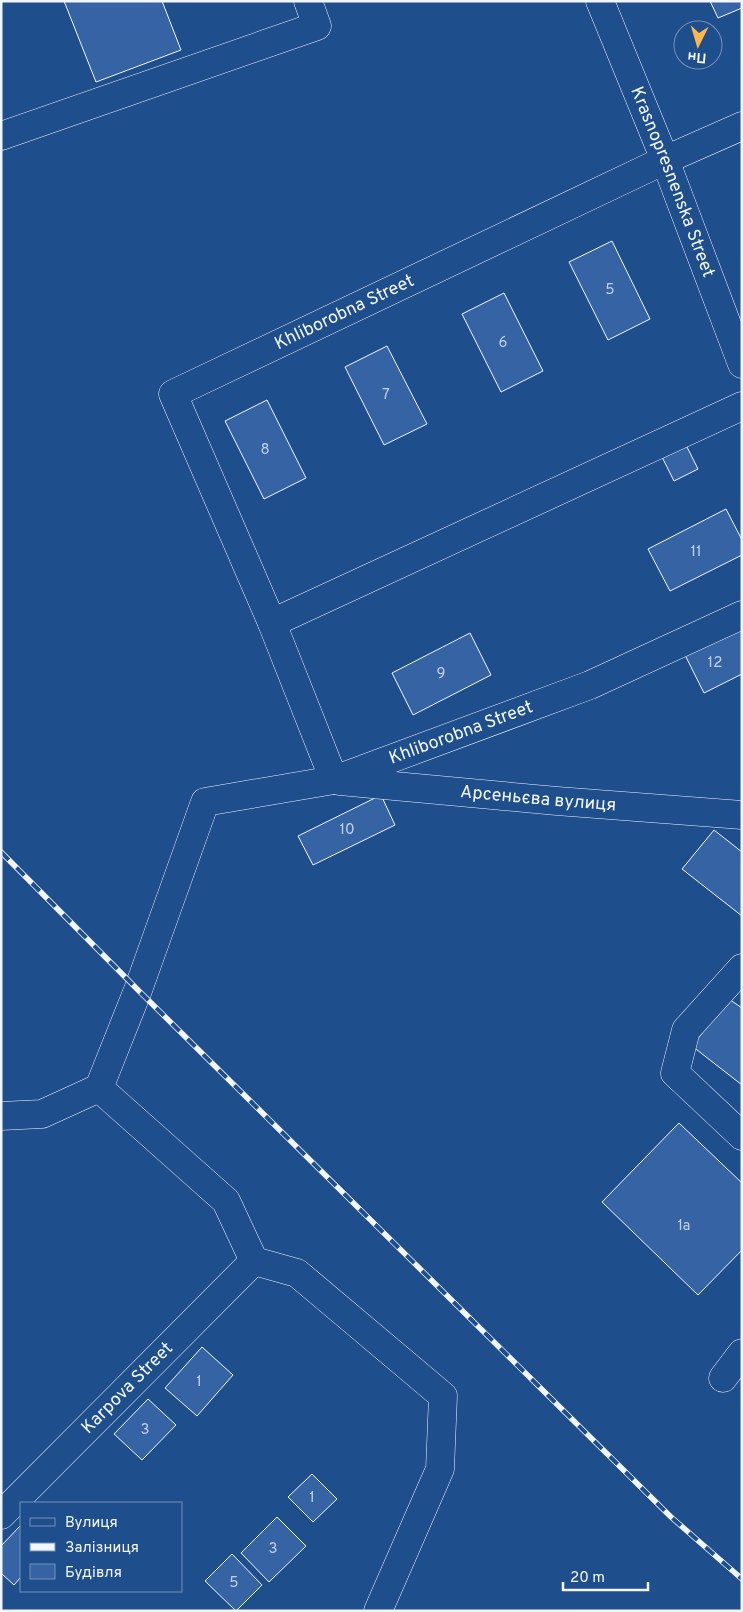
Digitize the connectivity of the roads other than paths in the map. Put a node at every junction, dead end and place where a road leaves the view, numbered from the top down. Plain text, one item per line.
1 (308, 1) edge
2 (600, 1) edge
3 (742, 126) edge
4 (1, 136) edge
5 (665, 160) junction
6 (742, 364) edge
7 (742, 406) edge
8 (742, 615) edge
9 (272, 623) junction
10 (334, 780) junction
11 (742, 815) edge
12 (742, 968) edge
13 (99, 1088) junction
14 (1, 1116) edge
15 (742, 1136) edge
16 (254, 1261) junction
17 (742, 1353) edge
18 (723, 1378) dead end
19 (1, 1515) edge
20 (378, 1611) edge

1 - 4 street
2 - 5 street, Krasnopresnenska Street
3 - 5 street, Khliborobna Street
5 - 6 street, Krasnopresnenska Street
5 - 9 street, Khliborobna Street
7 - 9 street
8 - 10 street, Khliborobna Street
9 - 10 street, Khliborobna Street
10 - 11 street, Арсеньєва вулиця
10 - 13 street
12 - 15 street
13 - 14 street
13 - 16 street
16 - 19 street, Karpova Street
16 - 20 street
17 - 18 street

